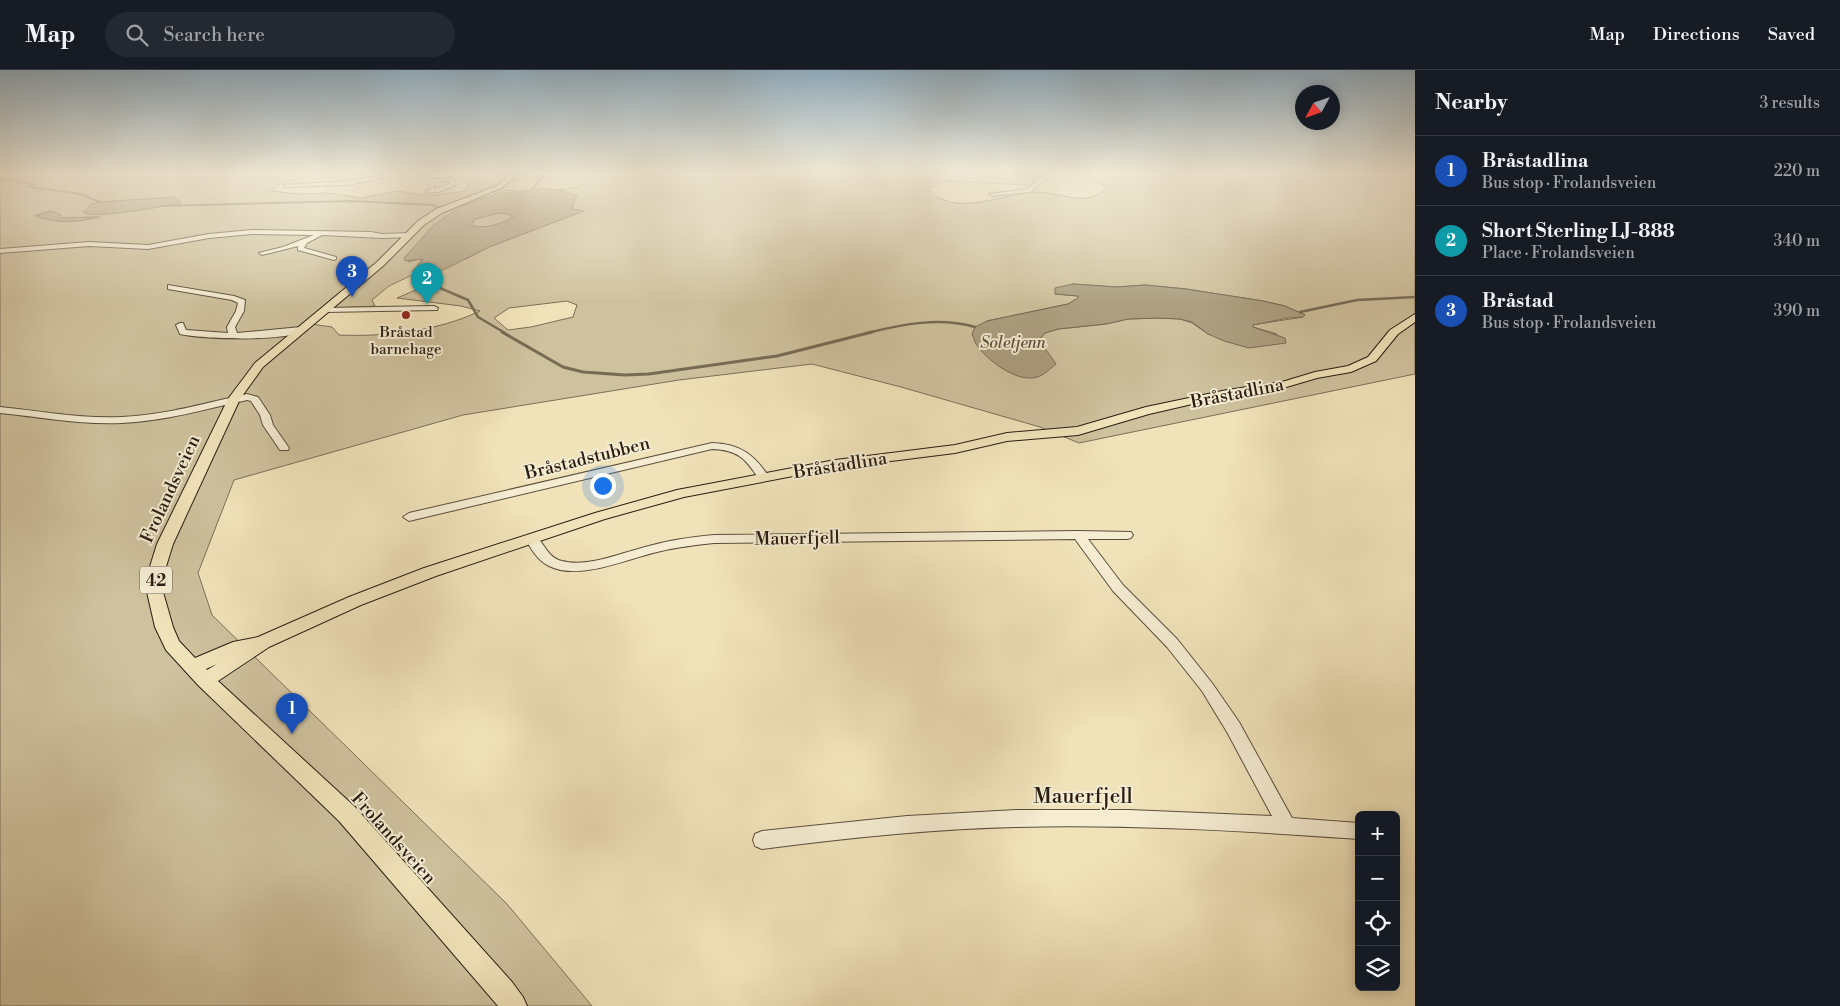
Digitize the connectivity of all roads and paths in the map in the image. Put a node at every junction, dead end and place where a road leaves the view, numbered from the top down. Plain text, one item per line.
1 (432, 216) edge
2 (319, 235) junction
3 (410, 235) junction
4 (304, 242) junction
5 (0, 251) edge
6 (262, 253) dead end
7 (334, 258) dead end
8 (171, 287) dead end
9 (434, 308) dead end
10 (325, 310) junction
11 (1415, 317) edge
12 (180, 325) dead end
13 (301, 330) junction
14 (233, 336) junction
15 (234, 399) junction
16 (0, 410) edge
17 (284, 448) dead end
18 (763, 477) junction
19 (408, 517) dead end
20 (1078, 535) junction
21 (1127, 535) dead end
22 (531, 538) junction
23 (263, 642) junction
24 (192, 666) junction
25 (204, 680) junction
26 (1286, 825) junction
27 (1355, 831) edge
28 (762, 840) dead end
29 (514, 1006) edge

1 - 3 main road, Frolandsveien / 42
2 - 3 street
2 - 4 street
2 - 5 street
3 - 10 main road, Frolandsveien / 42
4 - 6 street
4 - 7 street
8 - 14 street
9 - 10 street
10 - 13 main road, Frolandsveien / 42
11 - 18 main road, Bråstadlina
12 - 14 street
13 - 14 street
13 - 15 main road, Frolandsveien / 42
15 - 16 street
15 - 17 street
15 - 24 main road, Frolandsveien / 42
18 - 19 street, Bråstadstubben
18 - 22 main road, Bråstadlina
20 - 21 street, Mauerfjell
20 - 22 street, Mauerfjell
20 - 26 street
22 - 23 main road, Bråstadlina
23 - 24 main road, Bråstadlina
23 - 25 main road, Bråstadlina
24 - 25 main road, Frolandsveien / 42
25 - 29 main road, Frolandsveien / 42
26 - 27 street, Mauerfjell
26 - 28 street, Mauerfjell

